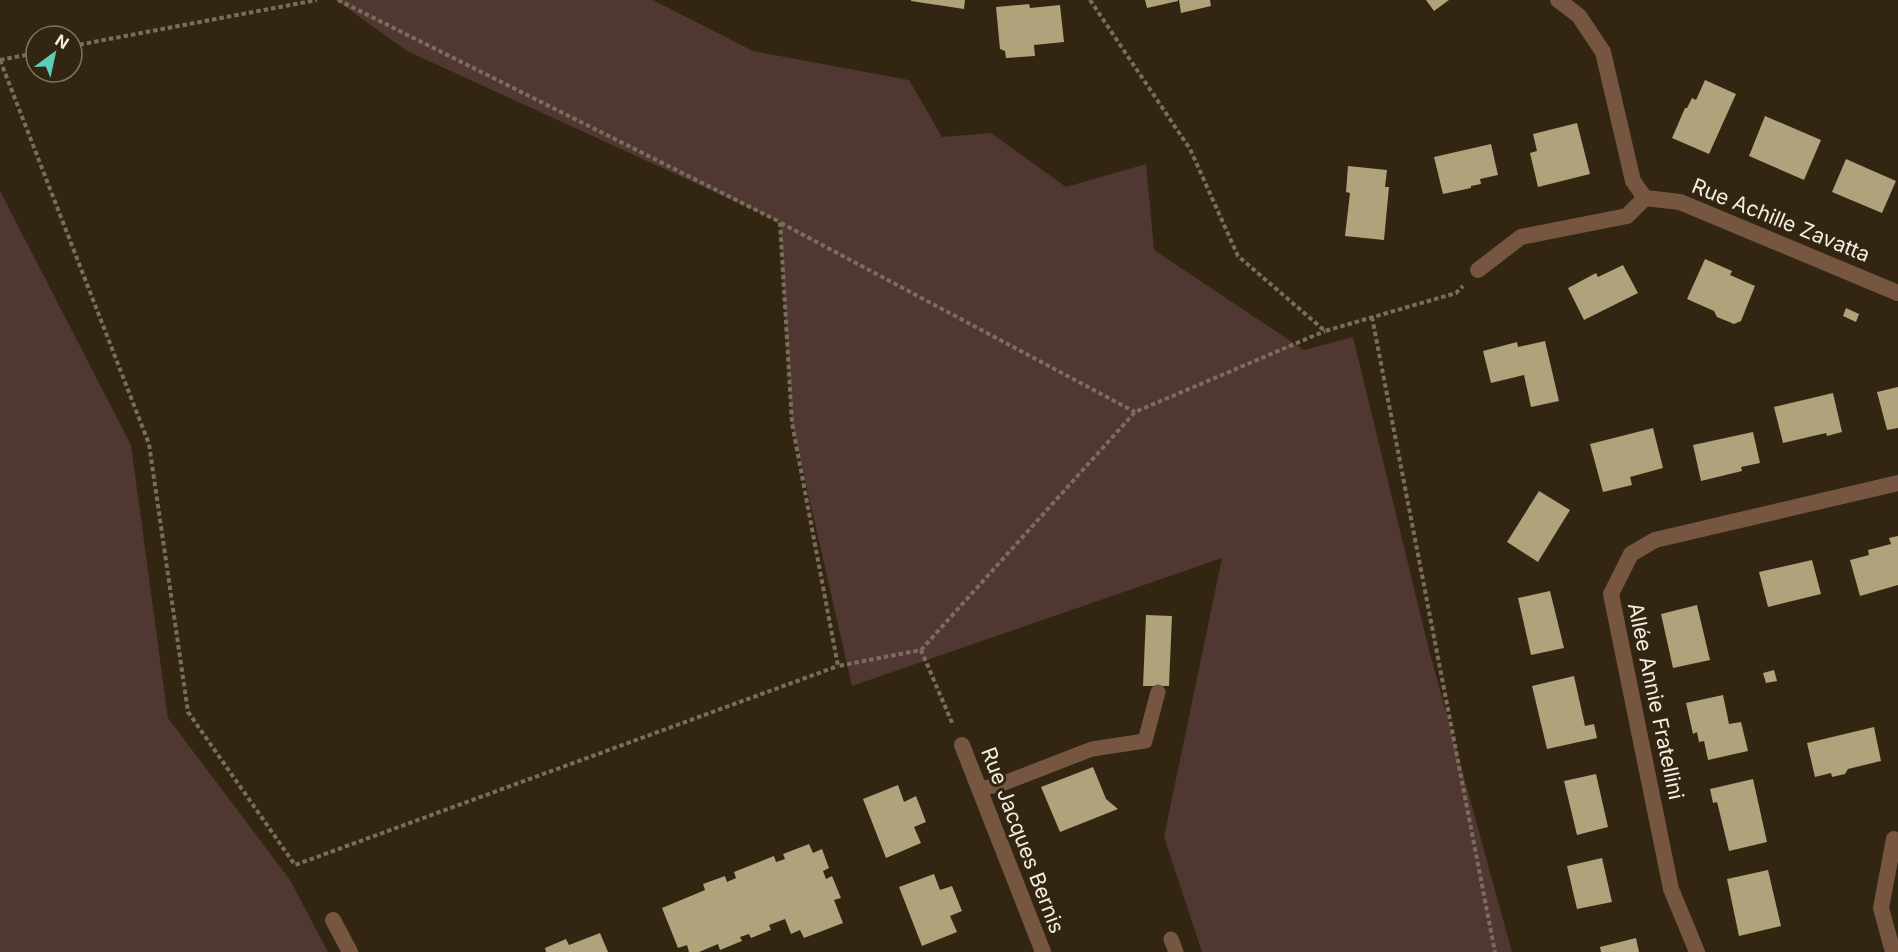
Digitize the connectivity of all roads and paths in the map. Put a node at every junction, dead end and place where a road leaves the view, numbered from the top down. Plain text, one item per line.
1 (317, 0) edge
2 (338, 0) edge
3 (1090, 0) edge
4 (1558, 0) edge
5 (84, 44) edge
6 (24, 55) edge
7 (0, 60) edge
8 (1645, 198) junction
9 (780, 222) junction
10 (1478, 270) joint
11 (1898, 293) edge
12 (1372, 317) junction
13 (1326, 331) junction
14 (1135, 412) junction
15 (1898, 483) edge
16 (921, 651) junction
17 (838, 666) junction
18 (1158, 692) dead end
19 (962, 745) joint
20 (979, 789) junction
21 (1894, 839) dead end
22 (333, 920) dead end
23 (350, 952) edge
24 (1043, 952) edge
25 (1496, 952) edge
26 (1696, 952) edge
27 (1893, 952) edge

1 - 5 path
2 - 9 path
3 - 13 path
4 - 8 street
6 - 7 path
7 - 17 path
8 - 10 street
8 - 11 street, Rue Achille Zavatta
9 - 14 path
9 - 17 path
10 - 12 path
12 - 13 path
12 - 25 path
13 - 14 path
14 - 16 path
15 - 26 street, Allée Annie Fratellini
16 - 17 path
16 - 19 path
18 - 20 lane
19 - 20 street, Rue Jacques Bernis
20 - 24 street, Rue Jacques Bernis
21 - 27 street
22 - 23 street

